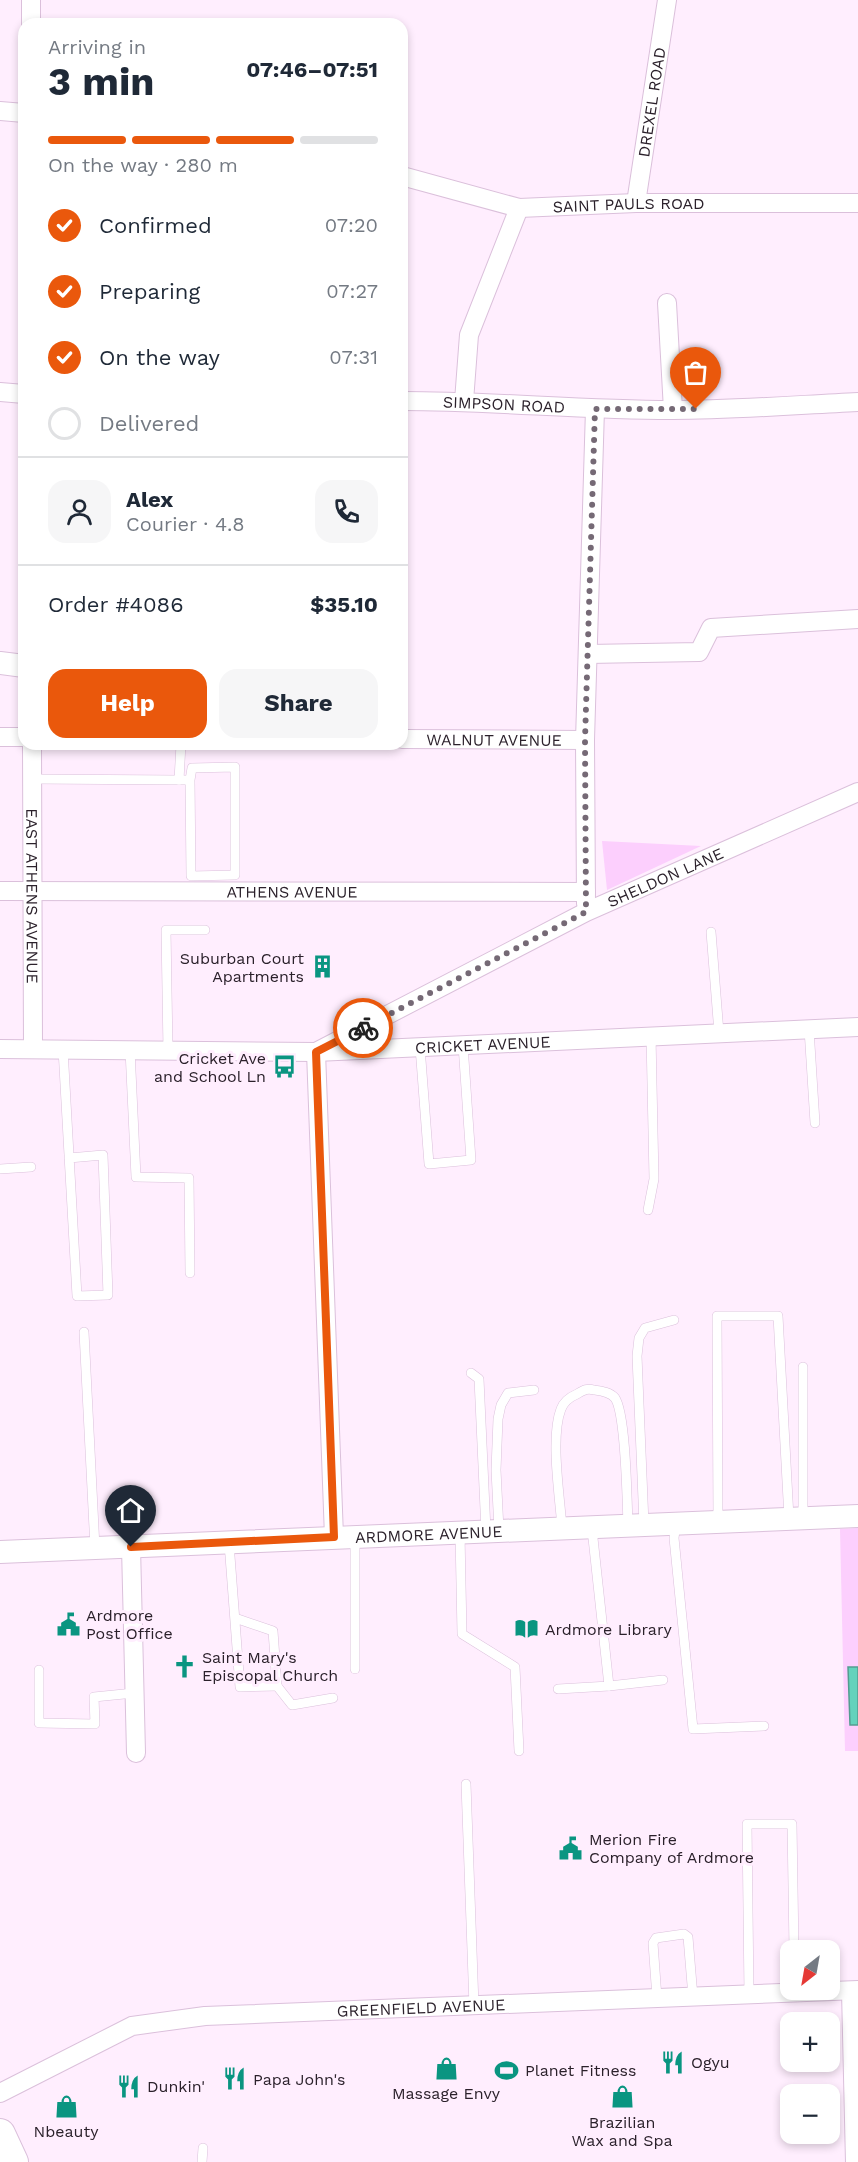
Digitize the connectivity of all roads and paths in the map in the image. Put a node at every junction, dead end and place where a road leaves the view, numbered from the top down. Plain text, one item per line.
1 (31, 0) edge
2 (667, 0) edge
3 (32, 18) edge
4 (0, 111) edge
5 (18, 112) edge
6 (408, 178) edge
7 (636, 203) junction
8 (858, 203) edge
9 (519, 208) junction
10 (667, 303) dead end
11 (0, 392) edge
12 (18, 394) edge
13 (408, 401) edge
14 (464, 401) junction
15 (858, 402) edge
16 (595, 409) junction
17 (673, 410) junction
18 (858, 619) edge
19 (588, 654) junction
20 (0, 663) edge
21 (18, 665) edge
22 (0, 737) edge
23 (18, 737) edge
24 (408, 739) edge
25 (585, 740) junction
26 (32, 750) edge
27 (180, 750) edge
28 (32, 779) junction
29 (178, 780) junction
30 (190, 780) junction
31 (858, 792) edge
32 (32, 890) junction
33 (0, 891) edge
34 (586, 892) junction
35 (586, 912) junction
36 (205, 930) dead end
37 (711, 932) dead end
38 (858, 1027) edge
39 (809, 1029) junction
40 (719, 1033) junction
41 (651, 1036) junction
42 (463, 1045) junction
43 (420, 1047) junction
44 (33, 1048) junction
45 (0, 1049) edge
46 (63, 1049) junction
47 (130, 1050) junction
48 (168, 1050) junction
49 (316, 1052) junction
50 (814, 1123) dead end
51 (69, 1158) junction
52 (31, 1167) dead end
53 (0, 1169) edge
54 (648, 1210) dead end
55 (190, 1273) dead end
56 (674, 1320) dead end
57 (84, 1332) dead end
58 (803, 1367) dead end
59 (471, 1373) dead end
60 (534, 1390) dead end
61 (858, 1516) edge
62 (796, 1518) junction
63 (718, 1521) junction
64 (676, 1523) junction
65 (636, 1525) junction
66 (591, 1526) junction
67 (562, 1528) junction
68 (492, 1530) junction
69 (460, 1532) junction
70 (344, 1536) junction
71 (228, 1543) junction
72 (131, 1547) junction
73 (95, 1548) junction
74 (0, 1552) edge
75 (235, 1618) junction
76 (355, 1668) dead end
77 (39, 1670) dead end
78 (663, 1680) dead end
79 (277, 1686) junction
80 (609, 1686) junction
81 (558, 1689) dead end
82 (134, 1693) junction
83 (333, 1698) dead end
84 (765, 1726) dead end
85 (519, 1751) dead end
86 (136, 1753) dead end
87 (466, 1784) dead end
88 (794, 1940) edge
89 (840, 1990) edge
90 (855, 1990) edge
91 (780, 1992) edge
92 (749, 1995) junction
93 (693, 1997) junction
94 (657, 1998) junction
95 (474, 2006) junction
96 (0, 2093) edge
97 (0, 2134) edge
98 (203, 2148) dead end
99 (13, 2162) edge
100 (202, 2162) edge
101 (855, 2162) edge

1 - 3 street
2 - 7 street, DREXEL ROAD
4 - 5 street
6 - 9 street, SAINT PAULS ROAD
7 - 8 street, SAINT PAULS ROAD
7 - 9 street, SAINT PAULS ROAD
9 - 14 street
10 - 17 street
11 - 12 street
13 - 14 street, SIMPSON ROAD
14 - 16 street, SIMPSON ROAD
15 - 17 street, SIMPSON ROAD
16 - 17 street, SIMPSON ROAD
16 - 19 street
18 - 19 street
19 - 25 street
20 - 21 street
22 - 23 street
24 - 25 street, WALNUT AVENUE
25 - 34 street
26 - 28 street, EAST ATHENS AVENUE
27 - 29 lane
28 - 29 lane
28 - 32 street, EAST ATHENS AVENUE
29 - 30 lane
30 - 30 lane
31 - 35 street, SHELDON LANE
32 - 33 street, ATHENS AVENUE
32 - 34 street, ATHENS AVENUE
32 - 44 street, EAST ATHENS AVENUE
34 - 35 street
35 - 49 street, SHELDON LANE
36 - 48 lane
37 - 40 lane
38 - 39 street, CRICKET AVENUE
39 - 40 street, CRICKET AVENUE
39 - 50 lane
40 - 41 street, CRICKET AVENUE
41 - 42 street, CRICKET AVENUE
41 - 54 lane
42 - 43 street, CRICKET AVENUE
42 - 43 lane
43 - 49 street, CRICKET AVENUE
44 - 45 street, CRICKET AVENUE
44 - 46 street, CRICKET AVENUE
46 - 47 street, CRICKET AVENUE
46 - 51 lane
47 - 48 street, CRICKET AVENUE
47 - 55 lane
48 - 49 street, CRICKET AVENUE
49 - 70 street
51 - 51 lane
52 - 53 lane
56 - 65 lane
57 - 73 lane
58 - 62 lane
59 - 68 lane
60 - 68 lane
61 - 62 street, ARDMORE AVENUE
62 - 63 street, ARDMORE AVENUE
62 - 63 lane
63 - 64 street, ARDMORE AVENUE
64 - 65 street, ARDMORE AVENUE
64 - 84 lane
65 - 66 street, ARDMORE AVENUE
65 - 67 lane
66 - 67 street, ARDMORE AVENUE
66 - 80 lane
67 - 68 street, ARDMORE AVENUE
68 - 69 street, ARDMORE AVENUE
69 - 70 street, ARDMORE AVENUE
69 - 85 lane
70 - 71 street, ARDMORE AVENUE
70 - 76 lane
71 - 72 street, ARDMORE AVENUE
71 - 75 lane
72 - 73 street, ARDMORE AVENUE
72 - 82 street
73 - 74 street, ARDMORE AVENUE
75 - 79 lane
75 - 79 lane
77 - 82 lane
78 - 80 lane
79 - 83 lane
80 - 81 lane
82 - 86 street
87 - 95 lane
88 - 92 lane
89 - 90 street, GREENFIELD AVENUE
90 - 101 street
91 - 92 street, GREENFIELD AVENUE
92 - 93 street, GREENFIELD AVENUE
93 - 94 street, GREENFIELD AVENUE
93 - 94 lane
94 - 95 street, GREENFIELD AVENUE
95 - 96 street, GREENFIELD AVENUE
97 - 99 highway
98 - 100 lane

